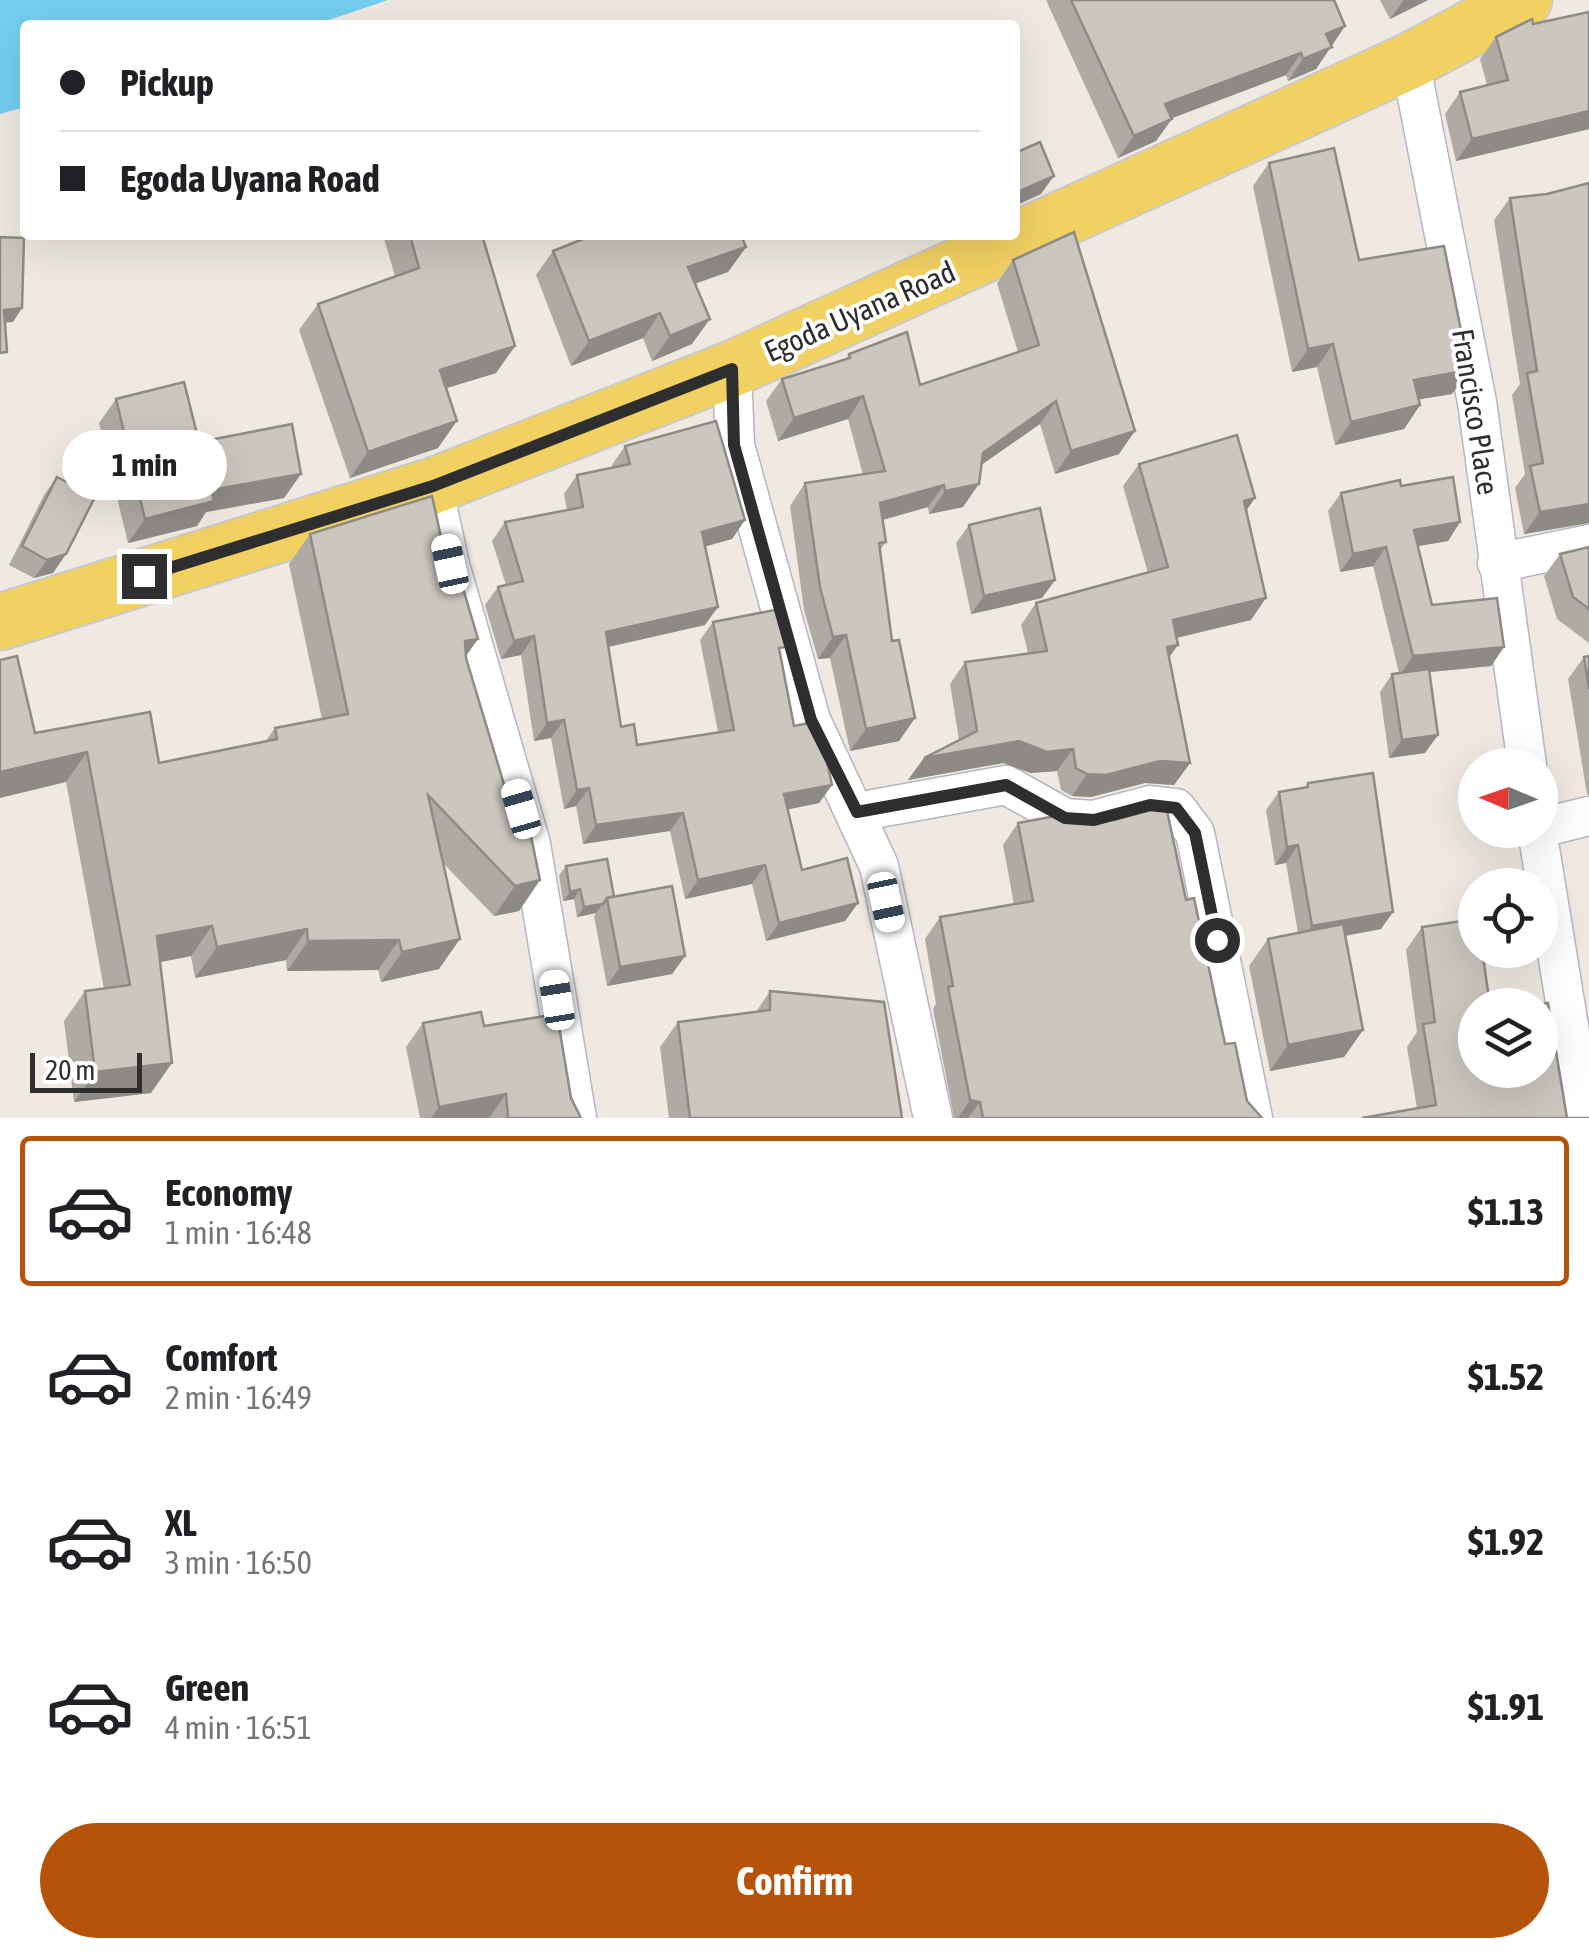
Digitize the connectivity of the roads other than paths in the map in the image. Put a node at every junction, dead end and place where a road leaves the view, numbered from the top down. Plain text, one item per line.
1 (1524, 0) edge
2 (1410, 61) junction
3 (1020, 238) edge
4 (1016, 240) edge
5 (732, 369) junction
6 (433, 486) junction
7 (1589, 544) edge
8 (1497, 564) junction
9 (0, 622) edge
10 (1524, 748) edge
11 (857, 812) junction
12 (1589, 816) edge
13 (1558, 824) edge
14 (1541, 848) edge
15 (576, 1118) edge
16 (933, 1118) edge
17 (1253, 1118) edge
18 (1584, 1118) edge

1 - 2 main road, Egoda Uyana Road
2 - 3 main road, Egoda Uyana Road
2 - 8 street, Francisco Place
4 - 5 main road, Egoda Uyana Road
5 - 6 main road, Egoda Uyana Road
5 - 11 street
6 - 9 main road, Egoda Uyana Road
6 - 15 street
7 - 8 street
8 - 10 street, Francisco Place
11 - 16 street
11 - 17 street
12 - 13 street
14 - 18 street

